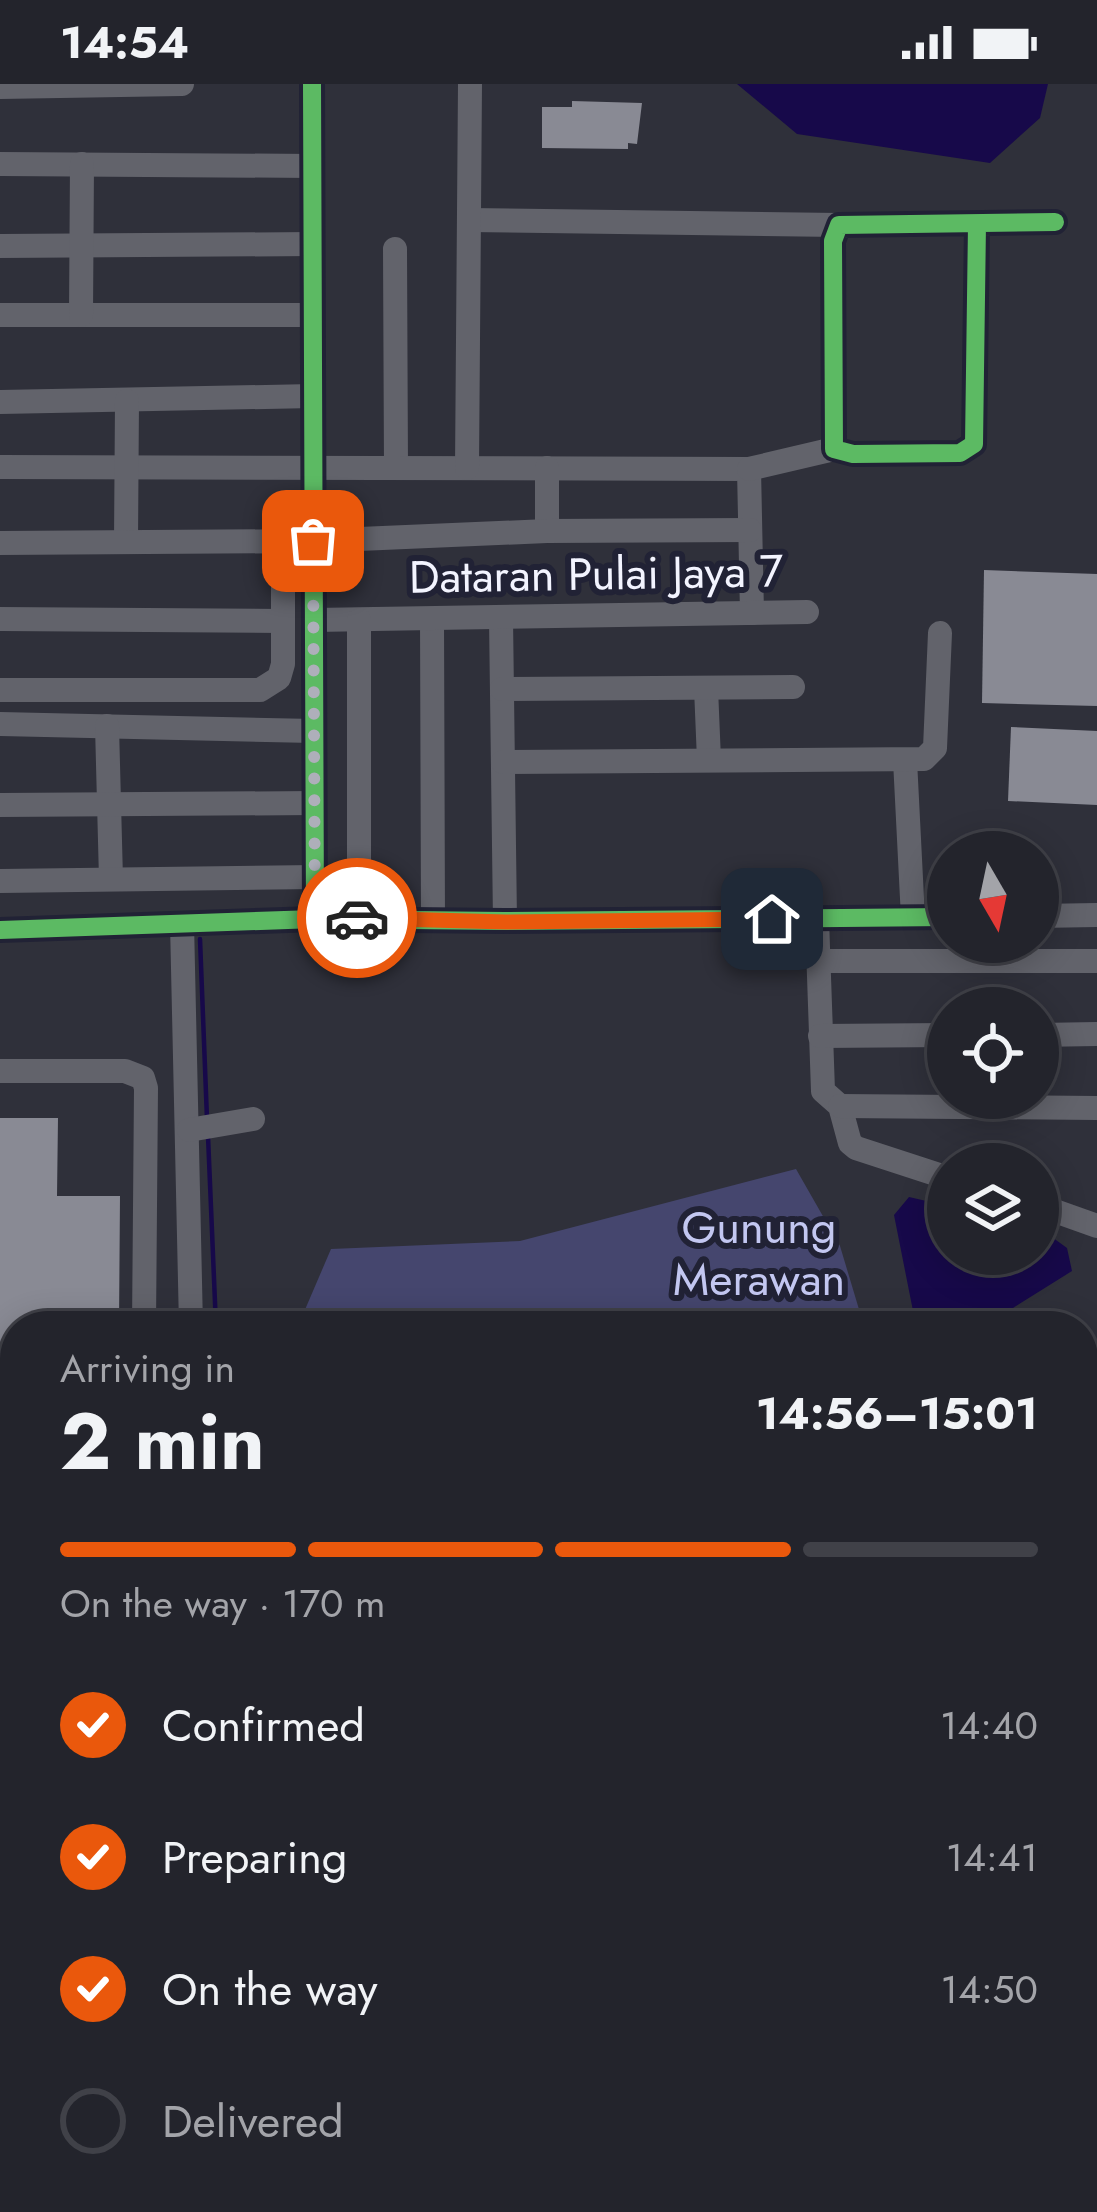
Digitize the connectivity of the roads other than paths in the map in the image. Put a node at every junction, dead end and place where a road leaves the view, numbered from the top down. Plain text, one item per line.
1 (159, 84) edge
2 (182, 84) edge
3 (312, 84) edge
4 (470, 84) edge
5 (0, 87) edge
6 (0, 164) edge
7 (82, 164) junction
8 (313, 166) junction
9 (469, 220) junction
10 (1055, 222) dead end
11 (977, 224) junction
12 (839, 226) junction
13 (313, 244) junction
14 (81, 246) junction
15 (0, 247) edge
16 (395, 249) dead end
17 (81, 314) junction
18 (0, 315) edge
19 (313, 315) junction
20 (313, 396) junction
21 (127, 400) junction
22 (0, 402) edge
23 (834, 449) junction
24 (0, 467) edge
25 (396, 467) junction
26 (126, 468) junction
27 (467, 468) junction
28 (547, 468) junction
29 (749, 469) junction
30 (314, 470) junction
31 (750, 530) junction
32 (547, 531) junction
33 (313, 541) junction
34 (127, 542) junction
35 (283, 542) junction
36 (0, 543) edge
37 (807, 612) dead end
38 (752, 613) junction
39 (501, 617) junction
40 (0, 619) edge
41 (432, 619) junction
42 (314, 620) junction
43 (359, 620) junction
44 (282, 621) junction
45 (940, 633) dead end
46 (793, 687) dead end
47 (706, 688) junction
48 (502, 689) junction
49 (0, 690) edge
50 (0, 724) edge
51 (107, 727) junction
52 (314, 731) junction
53 (709, 760) junction
54 (905, 760) junction
55 (503, 762) junction
56 (315, 803) junction
57 (0, 805) edge
58 (110, 806) junction
59 (315, 877) junction
60 (111, 879) junction
61 (0, 881) edge
62 (1097, 915) edge
63 (1059, 916) edge
64 (359, 918) junction
65 (913, 918) junction
66 (927, 918) edge
67 (315, 919) junction
68 (817, 919) junction
69 (434, 920) junction
70 (506, 922) junction
71 (182, 923) junction
72 (0, 930) edge
73 (1097, 961) edge
74 (818, 962) junction
75 (1097, 1034) edge
76 (927, 1035) edge
77 (1059, 1035) edge
78 (820, 1036) junction
79 (0, 1071) edge
80 (840, 1106) junction
81 (1097, 1108) edge
82 (253, 1119) dead end
83 (189, 1130) junction
84 (927, 1171) edge
85 (1059, 1212) edge
86 (1097, 1226) edge
87 (144, 1311) edge
88 (191, 1311) edge

1 - 2 street
1 - 5 street
3 - 8 street
4 - 9 street
6 - 7 street
7 - 8 street
7 - 14 street
8 - 13 street
9 - 12 street
9 - 27 street
10 - 11 street
11 - 12 street
11 - 23 street
12 - 23 street
13 - 14 street
13 - 19 street
14 - 15 street
14 - 17 street
16 - 25 street
17 - 18 street
17 - 19 street
19 - 20 street
20 - 21 street
20 - 30 street
21 - 22 street
21 - 26 street
23 - 29 street
24 - 26 street
25 - 27 street
25 - 30 street
26 - 30 street
26 - 34 street
27 - 28 street
28 - 29 street
28 - 32 street
29 - 31 street
30 - 33 street
31 - 32 street
31 - 38 street
32 - 33 street
33 - 35 street
33 - 42 street
34 - 35 street
34 - 36 street
35 - 44 street
37 - 38 street, Dataran Pulai Jaya 7
38 - 39 street, Dataran Pulai Jaya 7
39 - 41 street, Dataran Pulai Jaya 7
39 - 48 street
40 - 44 street
41 - 43 street, Dataran Pulai Jaya 7
41 - 69 street
42 - 43 street, Dataran Pulai Jaya 7
42 - 52 street
43 - 64 street
44 - 49 street
45 - 54 street
46 - 47 street
47 - 48 street
47 - 53 street
48 - 55 street
50 - 51 street
51 - 52 street
51 - 58 street
52 - 56 street
53 - 54 street
53 - 55 street
54 - 65 street
55 - 70 street
56 - 58 street
56 - 59 street
57 - 58 street
58 - 60 street
59 - 60 street
59 - 67 street
60 - 61 street
62 - 63 street
64 - 67 street
64 - 69 street
65 - 66 street
65 - 68 street
67 - 71 street
68 - 70 street
68 - 74 street
69 - 70 street
71 - 72 street
71 - 83 street
73 - 74 street
74 - 78 street
75 - 77 street
76 - 78 street
78 - 80 street
79 - 87 street
80 - 81 street
80 - 84 street
82 - 83 street
83 - 88 street
85 - 86 street

